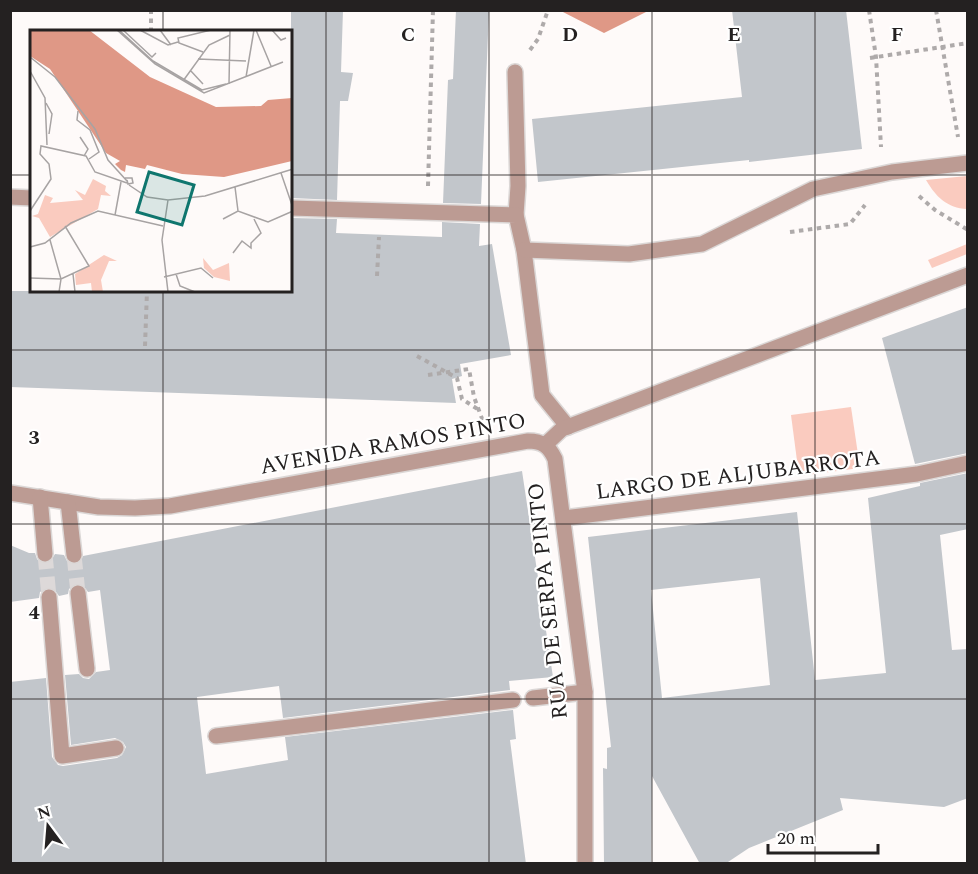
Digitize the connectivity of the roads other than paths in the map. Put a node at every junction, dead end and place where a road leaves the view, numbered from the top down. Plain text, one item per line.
1 (515, 72) dead end
2 (965, 164) edge
3 (10, 197) edge
4 (30, 198) edge
5 (292, 208) edge
6 (516, 216) junction
7 (524, 250) junction
8 (968, 275) edge
9 (568, 427) junction
10 (545, 445) junction
11 (968, 463) edge
12 (10, 493) edge
13 (40, 497) junction
14 (68, 502) junction
15 (564, 518) junction
16 (45, 554) tunnel mouth
17 (74, 555) tunnel mouth
18 (78, 593) tunnel mouth
19 (49, 597) tunnel mouth
20 (87, 669) dead end
21 (585, 692) junction
22 (532, 698) dead end
23 (513, 700) dead end
24 (216, 736) dead end
25 (116, 748) dead end
26 (585, 864) edge

1 - 6 street
2 - 7 street
3 - 4 street
5 - 6 street
6 - 7 street
7 - 9 street
8 - 9 street, AVENIDA RAMOS PINTO
9 - 10 street, AVENIDA RAMOS PINTO
10 - 14 street, AVENIDA RAMOS PINTO
10 - 15 street, RUA DE SERPA PINTO
11 - 15 street, LARGO DE ALJUBARROTA
12 - 13 street, AVENIDA RAMOS PINTO
13 - 14 street, AVENIDA RAMOS PINTO
13 - 16 street
14 - 17 street
15 - 21 street, RUA DE SERPA PINTO
18 - 20 street
19 - 25 street
21 - 22 street
21 - 26 street, RUA DE SERPA PINTO
23 - 24 street

